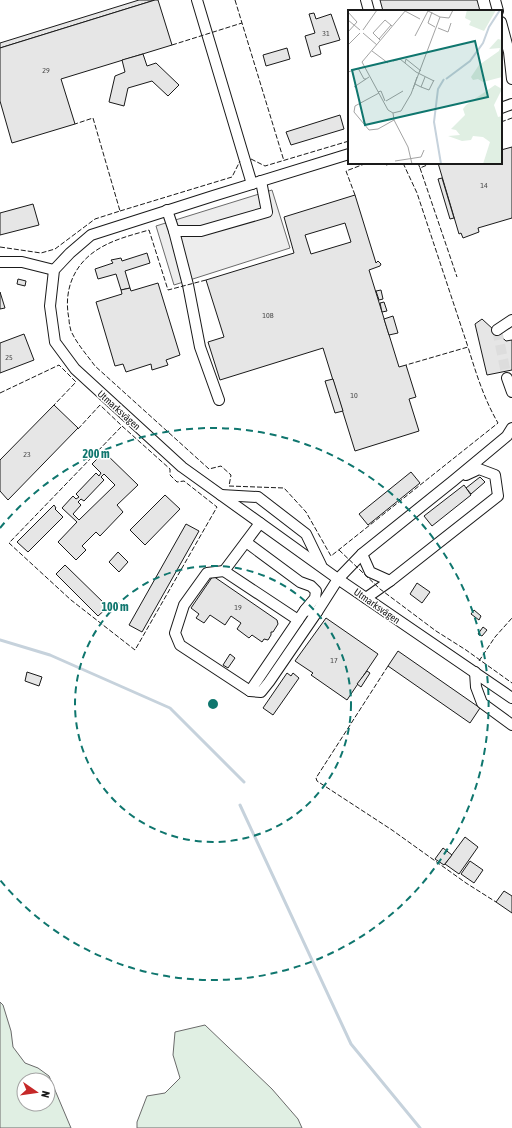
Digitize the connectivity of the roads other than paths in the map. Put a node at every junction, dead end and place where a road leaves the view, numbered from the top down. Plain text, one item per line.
1 (197, 0) edge
2 (366, 0) edge
3 (495, 0) edge
4 (369, 10) edge
5 (498, 10) edge
6 (502, 29) edge
7 (506, 58) edge
8 (512, 78) edge
9 (512, 104) edge
10 (502, 108) edge
11 (348, 154) edge
12 (257, 182) junction
13 (167, 210) junction
14 (174, 231) junction
15 (0, 262) edge
16 (54, 270) junction
17 (512, 320) edge
18 (497, 330) dead end
19 (507, 378) tunnel mouth
20 (512, 392) edge
21 (219, 400) dead end
22 (512, 428) edge
23 (453, 481) junction
24 (221, 495) junction
25 (260, 523) junction
26 (246, 542) junction
27 (362, 554) junction
28 (322, 566) junction
29 (224, 571) junction
30 (338, 579) junction
31 (390, 581) junction
32 (366, 598) junction
33 (305, 610) junction
34 (317, 612) junction
35 (298, 620) junction
36 (475, 672) junction
37 (250, 691) junction
38 (512, 698) edge
39 (512, 725) edge

1 - 12 street
2 - 4 street
3 - 5 street
6 - 7 street
7 - 8 street
9 - 10 street
11 - 12 street
12 - 13 street
12 - 14 street
13 - 14 street
13 - 16 street
14 - 21 street
15 - 16 street
16 - 24 street, Utmarksvägen
17 - 18 street
19 - 20 street
22 - 23 street
23 - 27 street
23 - 31 street
24 - 25 street, Utmarksvägen
24 - 28 street
25 - 26 street
25 - 28 street, Utmarksvägen
26 - 29 street
26 - 33 street
27 - 30 street
27 - 31 street
28 - 30 street, Utmarksvägen
29 - 35 street
29 - 37 street
30 - 32 street, Utmarksvägen
30 - 34 street
31 - 32 street
32 - 36 street, Utmarksvägen
33 - 34 street
33 - 35 street
34 - 37 street
35 - 37 street
36 - 38 street, Utmarksvägen
36 - 39 street

